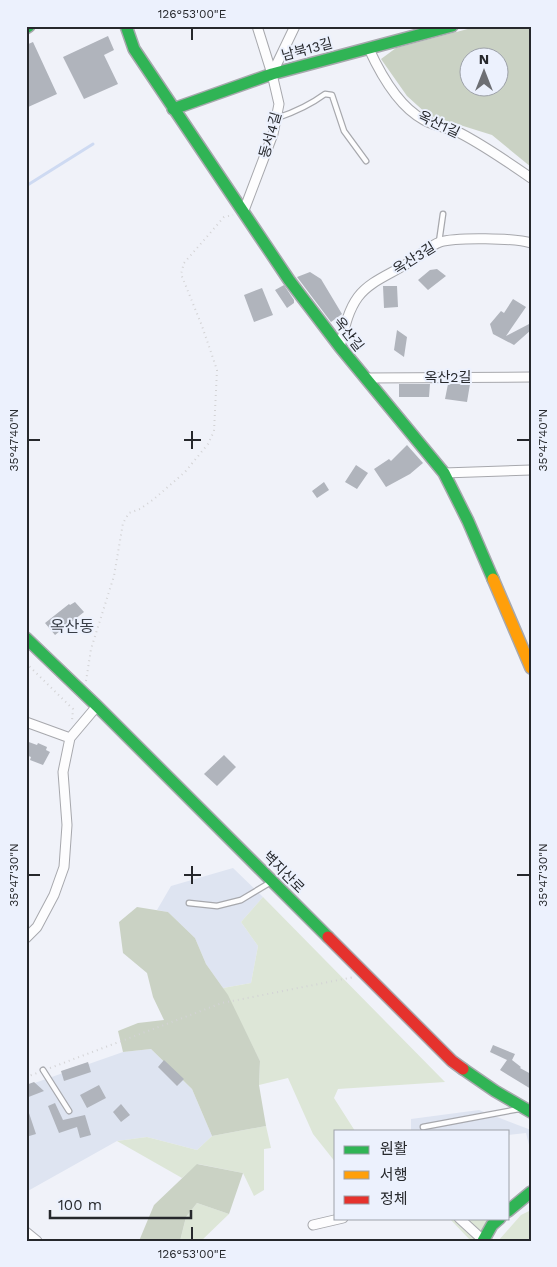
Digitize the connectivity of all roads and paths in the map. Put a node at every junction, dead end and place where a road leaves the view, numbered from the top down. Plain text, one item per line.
1 (126, 26) edge
2 (257, 26) edge
3 (295, 26) edge
4 (452, 26) edge
5 (369, 48) junction
6 (272, 74) junction
7 (173, 109) junction
8 (276, 118) junction
9 (366, 161) dead end
10 (531, 178) edge
11 (243, 213) junction
12 (443, 214) dead end
13 (440, 242) junction
14 (531, 243) edge
15 (340, 348) junction
16 (531, 377) edge
17 (365, 378) junction
18 (531, 470) edge
19 (444, 472) junction
20 (26, 638) edge
21 (26, 663) edge
22 (531, 668) edge
23 (84, 694) junction
24 (97, 706) junction
25 (26, 722) edge
26 (70, 738) junction
27 (272, 881) junction
28 (189, 902) dead end
29 (26, 938) edge
30 (366, 975) junction
31 (43, 1070) junction
32 (26, 1076) edge
33 (527, 1110) edge
34 (69, 1111) dead end
35 (423, 1127) dead end
36 (531, 1192) edge
37 (510, 1209) edge
38 (334, 1220) edge
39 (461, 1220) edge
40 (498, 1220) edge
41 (312, 1225) dead end
42 (26, 1232) edge
43 (483, 1240) edge
44 (37, 1241) edge

1 - 7 street, 옥산길
2 - 6 street, 동서4길
3 - 6 street
4 - 5 street, 남북13길
5 - 6 street, 남북13길
5 - 10 street, 옥산1길
6 - 7 street, 남북13길
6 - 8 street, 동서4길
7 - 11 street, 옥산길
8 - 9 lane
8 - 11 street, 동서4길
11 - 15 street, 옥산길
11 - 23 path
12 - 13 lane
13 - 14 street, 옥산3길
13 - 15 street, 옥산3길
15 - 17 street, 옥산길
16 - 17 street, 옥산2길
17 - 19 street, 옥산길
18 - 19 street
19 - 22 street, 옥산길
20 - 23 street, 벽지산로
21 - 26 path
23 - 24 street, 벽지산로
24 - 26 street
24 - 27 street, 벽지산로
25 - 26 street
26 - 29 street
27 - 28 lane
27 - 30 street, 벽지산로
30 - 31 path
30 - 33 street, 벽지산로
31 - 32 path
31 - 34 lane
33 - 35 lane
36 - 37 street
38 - 41 street
39 - 43 street
40 - 43 street
42 - 44 street

